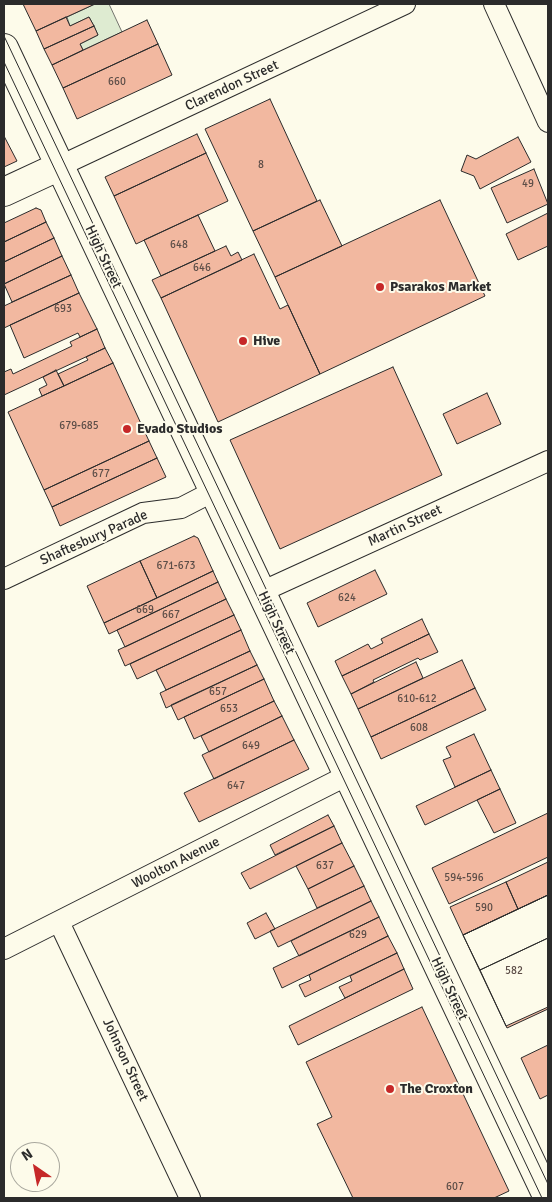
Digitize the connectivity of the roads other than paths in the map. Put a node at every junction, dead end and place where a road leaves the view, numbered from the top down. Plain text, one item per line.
1 (405, 4) edge
2 (494, 4) edge
3 (4, 48) edge
4 (548, 122) edge
5 (60, 166) junction
6 (4, 192) edge
7 (548, 461) edge
8 (214, 491) junction
9 (4, 579) edge
10 (261, 592) junction
11 (348, 775) junction
12 (59, 922) junction
13 (4, 949) edge
14 (542, 1196) edge
15 (190, 1198) edge

1 - 5 street, Clarendon Street
2 - 4 street
3 - 5 main road, High Street
5 - 6 main road
5 - 8 main road, High Street
7 - 10 street, Martin Street
8 - 9 street, Shaftesbury Parade
8 - 10 main road, High Street
10 - 11 main road, High Street
11 - 12 street, Woolton Avenue
11 - 14 main road, High Street
12 - 13 street, Woolton Avenue
12 - 15 street, Johnson Street

